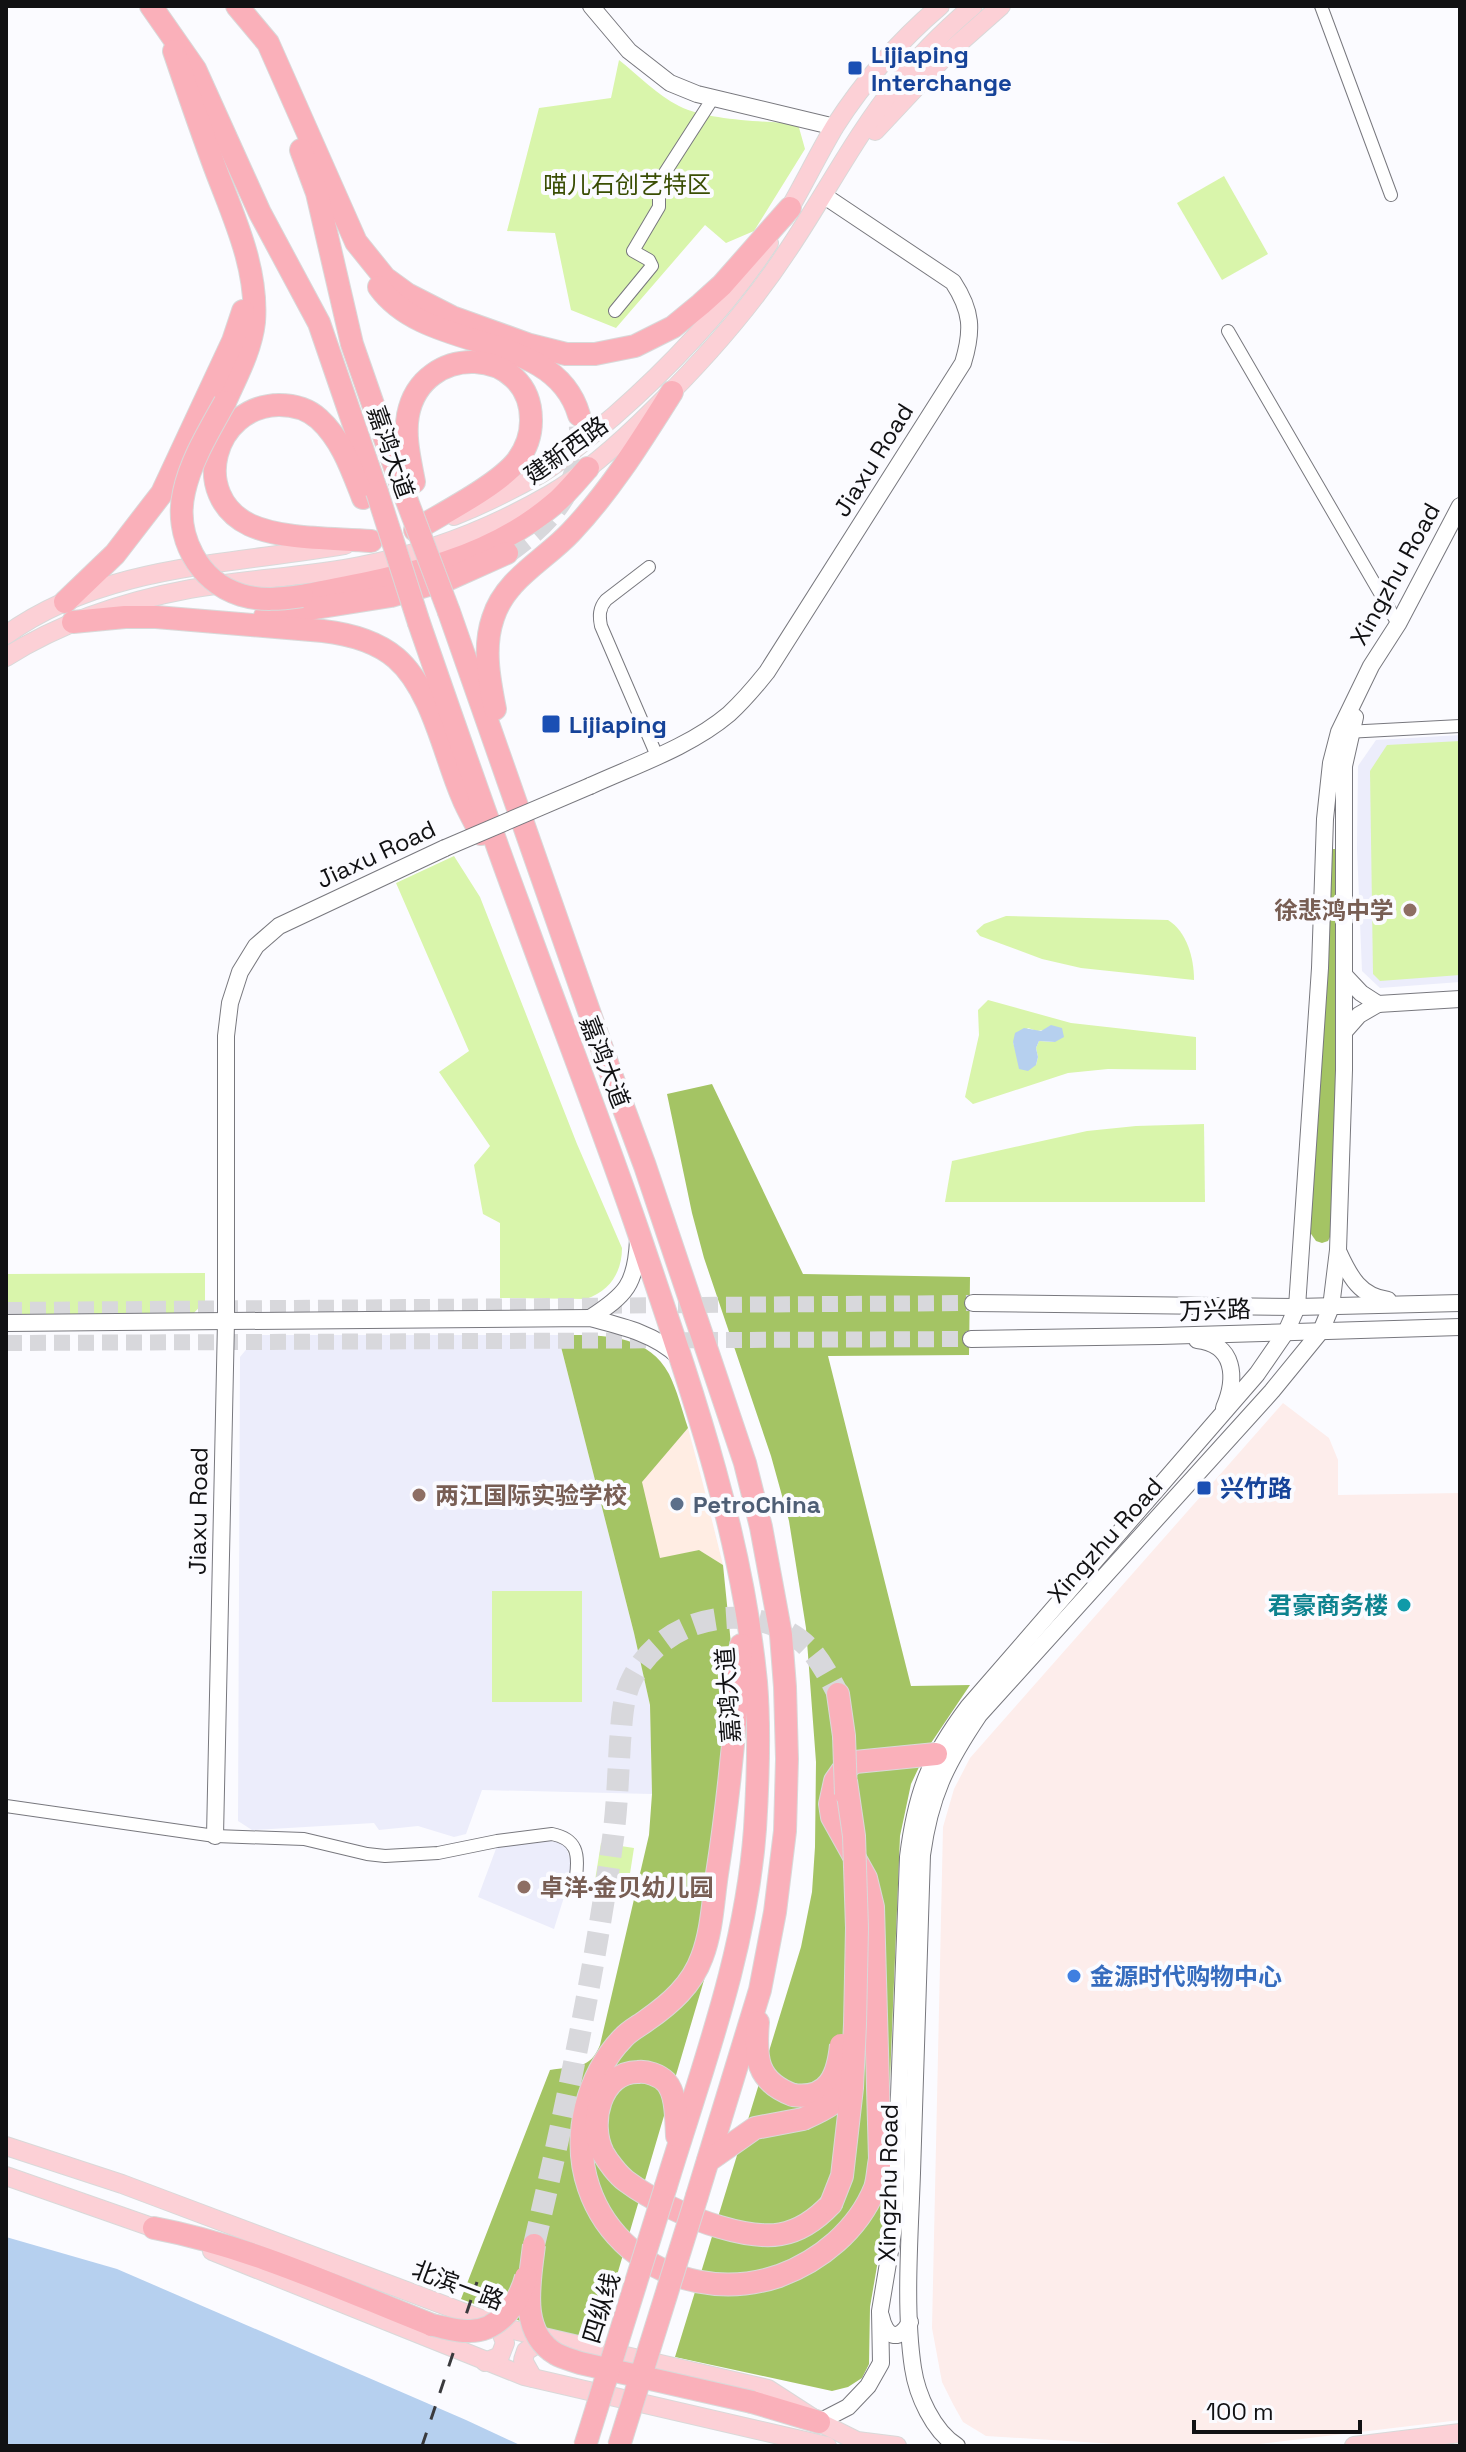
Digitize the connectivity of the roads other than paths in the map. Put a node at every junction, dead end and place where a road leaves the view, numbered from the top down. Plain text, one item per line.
1 (151, 6) edge
2 (229, 6) edge
3 (237, 6) edge
4 (591, 6) edge
5 (940, 6) edge
6 (973, 6) edge
7 (1001, 6) edge
8 (1321, 6) edge
9 (167, 27) junction
10 (713, 98) junction
11 (835, 127) junction
12 (834, 178) junction
13 (823, 195) junction
14 (1391, 195) dead end
15 (790, 208) junction
16 (356, 242) junction
17 (249, 266) junction
18 (615, 311) dead end
19 (1228, 331) dead end
20 (672, 392) junction
21 (579, 415) tunnel mouth
22 (588, 468) junction
23 (408, 484) junction
24 (370, 495) junction
25 (1460, 506) edge
26 (415, 530) junction
27 (371, 541) junction
28 (507, 553) tunnel mouth
29 (649, 567) dead end
30 (69, 612) junction
31 (156, 617) junction
32 (1398, 624) junction
33 (6, 635) edge
34 (36, 640) junction
35 (6, 657) edge
36 (6, 666) edge
37 (1460, 726) edge
38 (1344, 732) junction
39 (657, 756) junction
40 (512, 789) junction
41 (519, 906) junction
42 (1345, 976) junction
43 (1460, 999) edge
44 (1378, 1004) junction
45 (1344, 1032) junction
46 (638, 1232) junction
47 (1338, 1250) junction
48 (973, 1303) tunnel mouth
49 (1460, 1303) edge
50 (1418, 1304) junction
51 (1297, 1307) junction
52 (1331, 1307) junction
53 (590, 1318) junction
54 (226, 1321) junction
55 (6, 1323) edge
56 (1460, 1327) edge
57 (1321, 1331) junction
58 (1286, 1332) junction
59 (1160, 1336) junction
60 (971, 1339) tunnel mouth
61 (683, 1361) junction
62 (1217, 1423) junction
63 (744, 1595) junction
64 (838, 1694) tunnel mouth
65 (936, 1754) junction
66 (846, 1781) junction
67 (6, 1806) edge
68 (215, 1836) junction
69 (576, 1876) dead end
70 (760, 1990) junction
71 (875, 1994) junction
72 (678, 2145) junction
73 (6, 2146) edge
74 (708, 2161) junction
75 (6, 2176) edge
76 (666, 2186) joint
77 (154, 2228) junction
78 (880, 2311) junction
79 (910, 2322) junction
80 (499, 2326) junction
81 (546, 2338) junction
82 (485, 2362) junction
83 (533, 2378) junction
84 (819, 2422) junction
85 (1460, 2433) edge
86 (1460, 2445) edge
87 (585, 2446) edge
88 (619, 2446) edge
89 (827, 2446) edge
90 (897, 2446) edge
91 (957, 2446) edge
92 (1354, 2446) edge
93 (1453, 2446) edge

1 - 9 highway, 嘉鸿大道
2 - 23 highway, 嘉鸿大道
3 - 16 highway
4 - 10 street
5 - 11 main road, 建新西路
6 - 12 main road, 建新西路
7 - 12 main road
8 - 14 street
9 - 17 highway
9 - 24 highway, 嘉鸿大道
10 - 11 street
10 - 18 street
11 - 15 main road, 建新西路
12 - 13 main road, 建新西路
13 - 20 main road, 建新西路
13 - 39 street, Jiaxu Road
15 - 16 highway
15 - 26 main road, 建新西路
16 - 21 highway
17 - 22 highway, bridge
17 - 30 highway
19 - 32 street
20 - 22 main road, 建新西路
20 - 40 highway
22 - 30 main road, 建新西路
23 - 26 highway
23 - 40 highway, 嘉鸿大道, bridge
24 - 27 highway
24 - 41 highway, 嘉鸿大道, bridge
25 - 32 street, Xingzhu Road
26 - 27 main road, 建新西路
27 - 30 main road, 建新西路
28 - 31 highway
29 - 39 street
30 - 31 highway
30 - 33 main road, 建新西路
30 - 34 main road, 建新西路
31 - 41 highway
32 - 38 street, Xingzhu Road
34 - 35 main road, 建新西路
34 - 36 main road
37 - 38 street
38 - 42 street, Xingzhu Road
38 - 51 street, Xingzhu Road
39 - 54 street, Jiaxu Road, bridge
40 - 70 highway, 嘉鸿大道
41 - 46 highway, 嘉鸿大道
42 - 44 street
42 - 45 street, Xingzhu Road
43 - 44 street
44 - 45 street
45 - 47 street, Xingzhu Road
46 - 53 street
46 - 61 highway, 嘉鸿大道
47 - 50 street
47 - 52 street, Xingzhu Road
48 - 51 street, 万兴路
49 - 50 street, 万兴路
50 - 52 street, 万兴路
51 - 52 street, 万兴路
51 - 58 street, Xingzhu Road
52 - 57 street, Xingzhu Road
53 - 54 street
53 - 61 street
54 - 55 street
54 - 68 street, Jiaxu Road
56 - 57 street, 万兴路
57 - 58 street, 万兴路
57 - 79 street, Xingzhu Road
58 - 59 street, 万兴路
58 - 62 street, Xingzhu Road
59 - 60 street, 万兴路
59 - 62 street
61 - 63 highway, 嘉鸿大道
62 - 65 street, Xingzhu Road
63 - 71 highway
63 - 72 highway, 嘉鸿大道
64 - 66 highway, bridge
65 - 71 highway
65 - 78 street, Xingzhu Road
66 - 70 highway, bridge
66 - 72 highway, bridge
67 - 68 street
68 - 69 street
70 - 74 highway, 嘉鸿大道
71 - 74 highway, bridge
72 - 76 highway, 嘉鸿大道
73 - 80 main road, 北滨一路
74 - 88 highway, 嘉鸿大道, bridge
75 - 77 main road
76 - 87 highway, 四纵线, bridge
77 - 82 main road
77 - 84 highway, bridge
78 - 79 street
78 - 84 street, Xingzhu Road
79 - 91 street, Xingzhu Road
80 - 81 main road, 北滨一路
80 - 82 main road
81 - 83 main road
81 - 84 main road, 北滨一路
82 - 83 main road
83 - 89 main road
84 - 90 main road, 北滨一路
85 - 92 main road
86 - 93 main road

